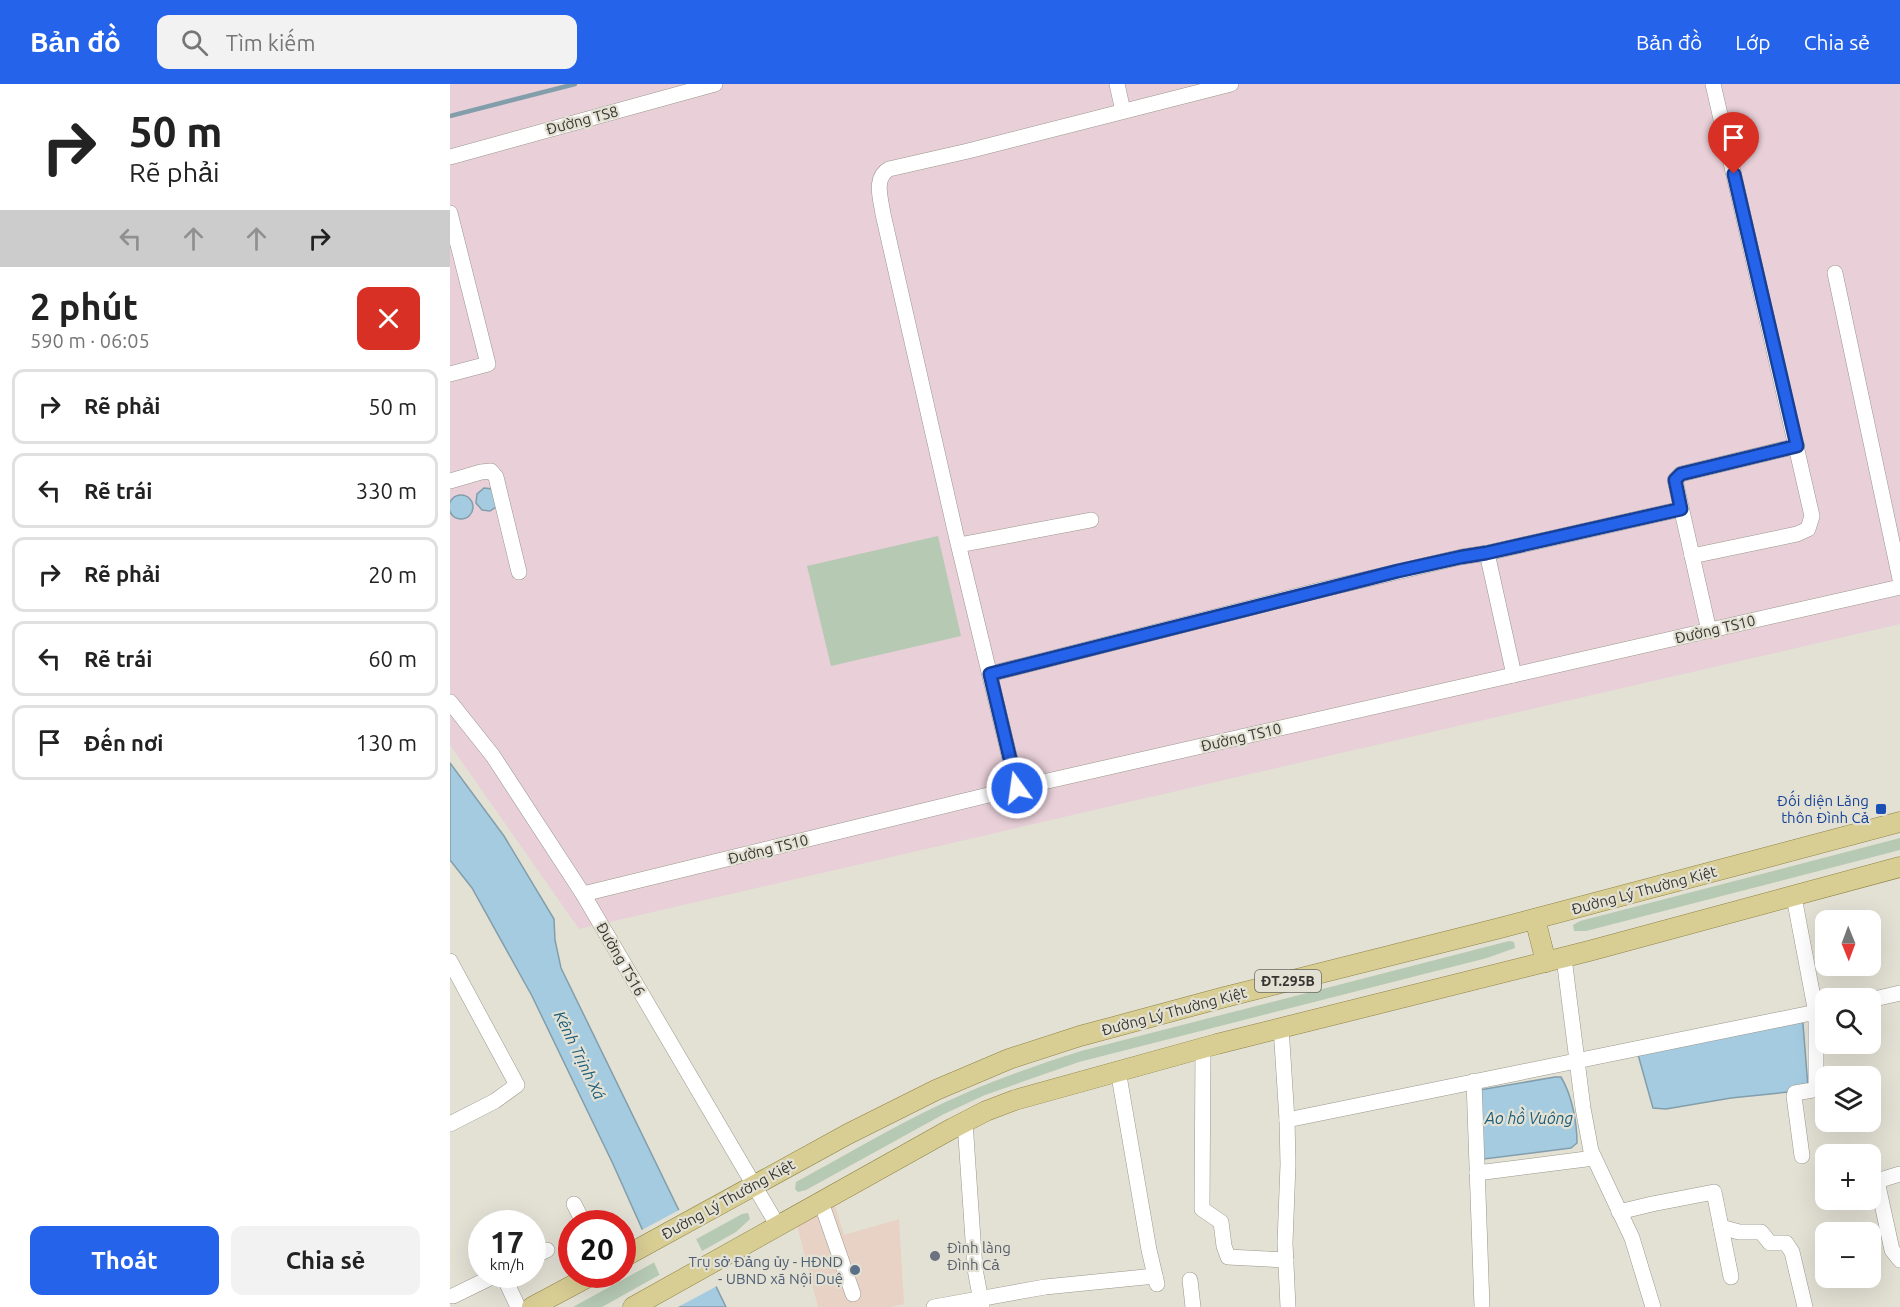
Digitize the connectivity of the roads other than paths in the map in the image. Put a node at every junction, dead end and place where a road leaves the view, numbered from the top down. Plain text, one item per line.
1 (715, 84) edge
2 (1117, 84) edge
3 (1231, 84) edge
4 (1713, 84) edge
5 (1123, 111) junction
6 (450, 157) edge
7 (450, 213) edge
8 (1835, 273) dead end
9 (450, 374) edge
10 (1797, 446) junction
11 (450, 481) edge
12 (1681, 509) junction
13 (1091, 520) dead end
14 (959, 545) junction
15 (1486, 553) junction
16 (1692, 556) junction
17 (519, 572) dead end
18 (1900, 579) edge
19 (1900, 587) edge
20 (1709, 631) junction
21 (990, 674) junction
22 (1514, 675) junction
23 (450, 702) edge
24 (1017, 788) junction
25 (1900, 822) edge
26 (1900, 867) edge
27 (583, 894) junction
28 (1794, 897) junction
29 (1535, 919) junction
30 (1555, 960) junction
31 (450, 961) edge
32 (1816, 988) edge
33 (1900, 993) edge
34 (1881, 997) edge
35 (1815, 1012) edge
36 (1281, 1027) junction
37 (1203, 1048) junction
38 (1818, 1054) edge
39 (1577, 1060) junction
40 (1118, 1070) junction
41 (1474, 1081) junction
42 (1287, 1120) junction
43 (964, 1122) junction
44 (450, 1124) edge
45 (1802, 1156) dead end
46 (1594, 1158) junction
47 (1478, 1173) junction
48 (1900, 1174) edge
49 (754, 1184) junction
50 (821, 1202) junction
51 (574, 1204) dead end
52 (577, 1210) edge
53 (1619, 1212) junction
54 (778, 1226) junction
55 (1721, 1227) junction
56 (636, 1250) edge
57 (1286, 1260) junction
58 (1900, 1260) edge
59 (1731, 1277) dead end
60 (1190, 1280) dead end
61 (469, 1288) edge
62 (509, 1288) edge
63 (568, 1288) edge
64 (854, 1294) dead end
65 (453, 1296) dead end
66 (981, 1302) edge
67 (518, 1307) edge
68 (532, 1307) edge
69 (633, 1307) edge
70 (934, 1307) edge
71 (1193, 1307) edge
72 (1288, 1307) edge
73 (1482, 1307) edge
74 (1653, 1307) edge
75 (1805, 1307) edge

1 - 6 street, Đường TS8
2 - 5 street
3 - 5 street
4 - 10 street
5 - 14 street
7 - 9 street
8 - 18 street
10 - 12 street
10 - 16 street
11 - 17 street
12 - 15 street
12 - 16 street
13 - 14 street
14 - 21 street
15 - 21 street
15 - 22 street
16 - 20 street
19 - 20 street, Đường TS10
20 - 22 street, Đường TS10
21 - 24 street
22 - 24 street, Đường TS10
23 - 27 street, Đường TS16
24 - 27 street, Đường TS10
25 - 29 main road, Đường Lý Thường Kiệt / ĐT.295B
26 - 28 main road
27 - 49 street, Đường TS16
28 - 30 main road
28 - 32 street
29 - 30 main road
29 - 49 main road, Đường Lý Thường Kiệt / ĐT.295B
30 - 36 main road
30 - 39 street
31 - 44 street
33 - 34 street
35 - 39 street
36 - 37 main road
36 - 42 street
37 - 40 main road
37 - 57 street
38 - 45 street
39 - 41 street
39 - 46 street
40 - 43 main road
40 - 66 street
41 - 42 street
41 - 47 street
42 - 57 street
43 - 50 main road
43 - 66 street
46 - 47 street
46 - 53 street
47 - 73 street
48 - 58 street
49 - 54 street, Đường TS16
49 - 56 main road, Đường Lý Thường Kiệt / ĐT.295B
50 - 54 main road
50 - 64 street
51 - 52 street
53 - 55 street
53 - 74 street
54 - 69 main road
55 - 59 street
55 - 75 street
57 - 72 street
60 - 71 street
61 - 65 street
62 - 67 street
63 - 68 main road
66 - 70 street

